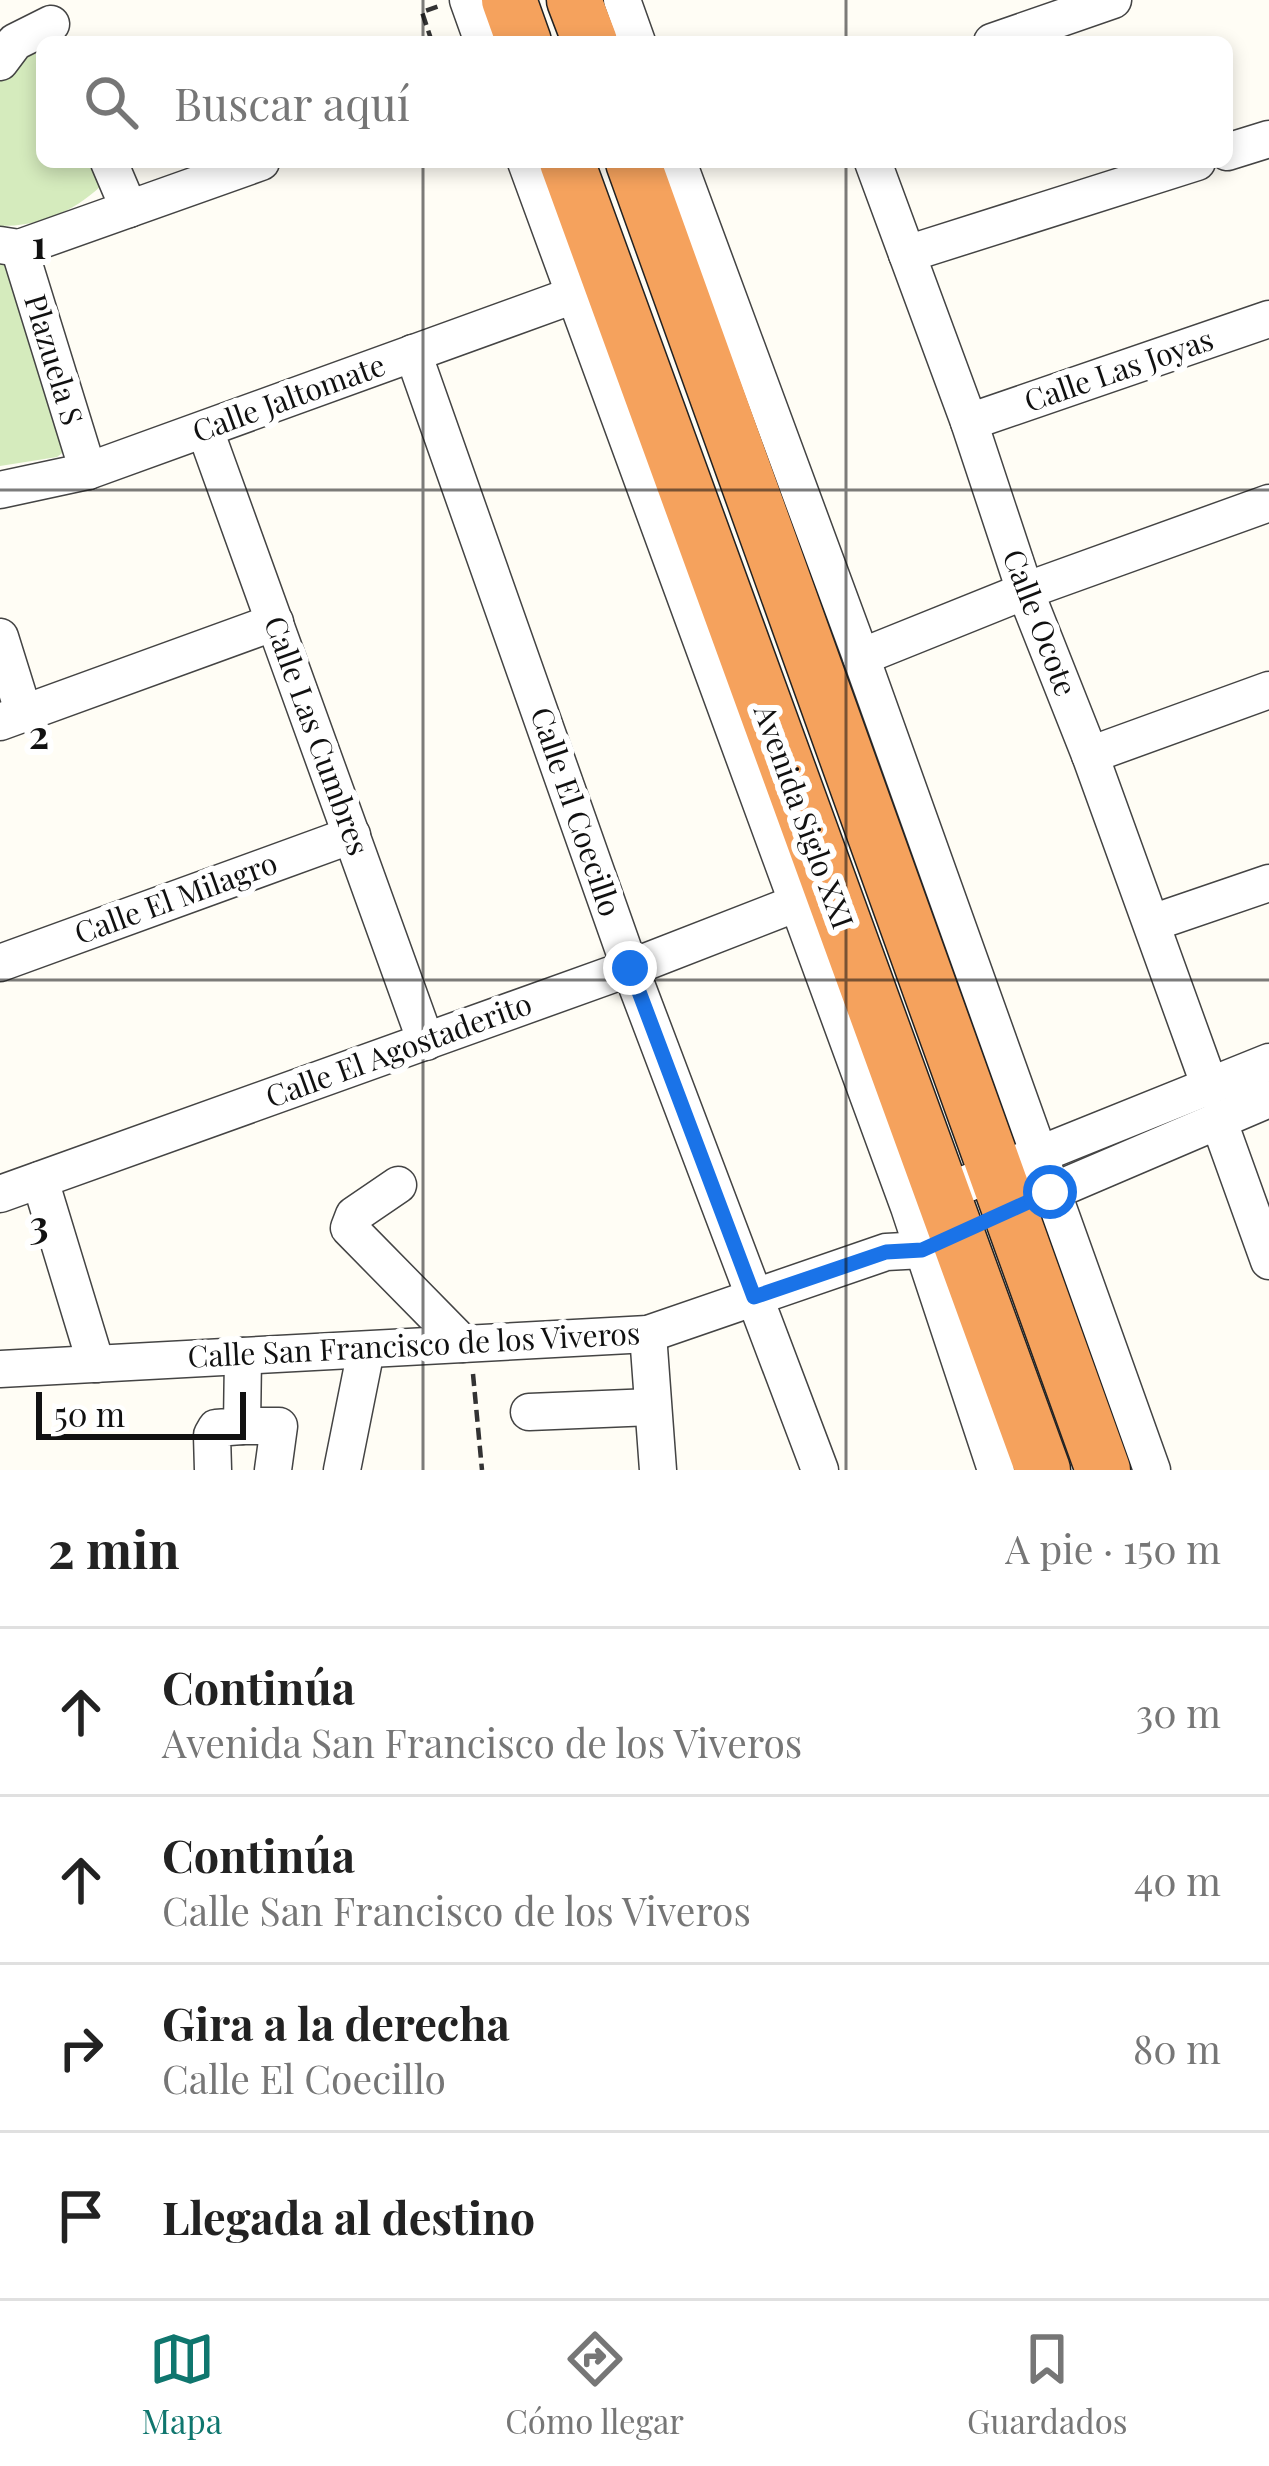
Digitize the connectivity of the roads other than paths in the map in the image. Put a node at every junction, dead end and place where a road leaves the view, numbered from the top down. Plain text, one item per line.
1 (468, 0) edge
2 (508, 0) edge
3 (574, 0) edge
4 (622, 0) edge
5 (1113, 0) edge
6 (51, 22) edge
7 (481, 36) edge
8 (522, 36) edge
9 (588, 36) edge
10 (635, 36) edge
11 (1009, 36) edge
12 (5, 44) edge
13 (1269, 139) edge
14 (1233, 150) edge
15 (112, 168) edge
16 (244, 168) edge
17 (528, 168) edge
18 (569, 168) edge
19 (635, 168) edge
20 (680, 168) edge
21 (875, 168) edge
22 (1177, 168) edge
23 (129, 209) junction
24 (9, 247) edge
25 (907, 254) junction
26 (574, 296) junction
27 (1269, 320) edge
28 (413, 353) junction
29 (969, 422) junction
30 (205, 430) junction
31 (88, 471) junction
32 (0, 490) edge
33 (1269, 503) edge
34 (1024, 591) junction
35 (275, 622) junction
36 (0, 637) edge
37 (718, 637) junction
38 (862, 657) junction
39 (1269, 691) edge
40 (12, 718) edge
41 (1090, 755) junction
42 (352, 835) junction
43 (1269, 883) edge
44 (797, 903) junction
45 (1152, 923) junction
46 (934, 932) junction
47 (0, 963) edge
48 (630, 968) junction
49 (426, 1042) junction
50 (1269, 1062) edge
51 (1269, 1099) edge
52 (1214, 1102) junction
53 (40, 1180) junction
54 (1024, 1182) junction
55 (398, 1185) dead end
56 (0, 1194) edge
57 (924, 1226) junction
58 (1269, 1261) edge
59 (754, 1297) junction
60 (647, 1334) junction
61 (467, 1344) junction
62 (366, 1350) junction
63 (243, 1356) junction
64 (96, 1364) junction
65 (0, 1370) edge
66 (652, 1407) junction
67 (529, 1412) dead end
68 (242, 1426) junction
69 (213, 1470) edge
70 (273, 1470) edge
71 (342, 1470) edge
72 (658, 1470) edge
73 (820, 1470) edge
74 (996, 1470) edge
75 (1043, 1470) edge
76 (1103, 1470) edge
77 (1152, 1470) edge

1 - 7 street
2 - 8 highway
3 - 9 highway
4 - 10 street
5 - 11 street
6 - 12 street
13 - 14 street
15 - 23 street
16 - 23 street
17 - 26 street, Avenida Siglo XXI
18 - 37 highway, Avenida Siglo XXI
19 - 46 highway, Avenida Siglo XXI
20 - 38 street, Avenida Siglo XXI
21 - 25 street, Calle Ocote
22 - 25 street
23 - 24 street
24 - 31 street, Plazuela S
25 - 29 street, Calle Ocote
26 - 28 street, Calle Jaltomate
26 - 37 street, Avenida Siglo XXI
27 - 29 street, Calle Las Joyas
28 - 30 street, Calle Jaltomate
28 - 48 street, Calle El Coecillo
29 - 34 street, Calle Ocote
30 - 31 street, Calle Jaltomate
30 - 35 street, Calle Las Cumbres
31 - 32 street, Calle Jaltomate
33 - 34 street
34 - 38 street
34 - 41 street, Calle Ocote
35 - 40 street
35 - 42 street, Calle Las Cumbres
36 - 40 street
37 - 44 street, Avenida Siglo XXI
37 - 57 highway, Avenida Siglo XXI
38 - 46 street, Avenida Siglo XXI
39 - 41 street
41 - 45 street, Calle Ocote
42 - 47 street, Calle El Milagro
42 - 49 street, Calle Las Cumbres
43 - 45 street
44 - 48 street, Calle El Agostaderito
44 - 57 street, Avenida Siglo XXI
45 - 52 street, Calle Ocote
46 - 54 highway, Avenida Siglo XXI
48 - 49 street, Calle El Agostaderito
48 - 59 street, Calle El Coecillo
49 - 53 street, Calle El Agostaderito
50 - 52 street
51 - 52 street
52 - 54 street, Calle San Francisco de los Viveros
52 - 58 street, Calle Ocote
53 - 56 street, Calle El Agostaderito
53 - 64 street
54 - 57 street, Calle San Francisco de los Viveros
54 - 76 highway, Avenida Siglo XXI
54 - 77 street, Avenida Siglo XXI
55 - 61 street
57 - 59 street, Calle San Francisco de los Viveros
57 - 74 street, Avenida Siglo XXI
57 - 75 highway, Avenida Siglo XXI
59 - 60 street, Calle San Francisco de los Viveros
59 - 73 street, Calle El Coecillo
60 - 61 street, Calle San Francisco de los Viveros
60 - 66 street
61 - 62 street, Calle San Francisco de los Viveros
62 - 63 street, Calle San Francisco de los Viveros
62 - 71 street
63 - 64 street, Calle San Francisco de los Viveros
63 - 68 street
64 - 65 street, Calle San Francisco de los Viveros
66 - 67 street
66 - 72 street
68 - 69 street
68 - 70 street

